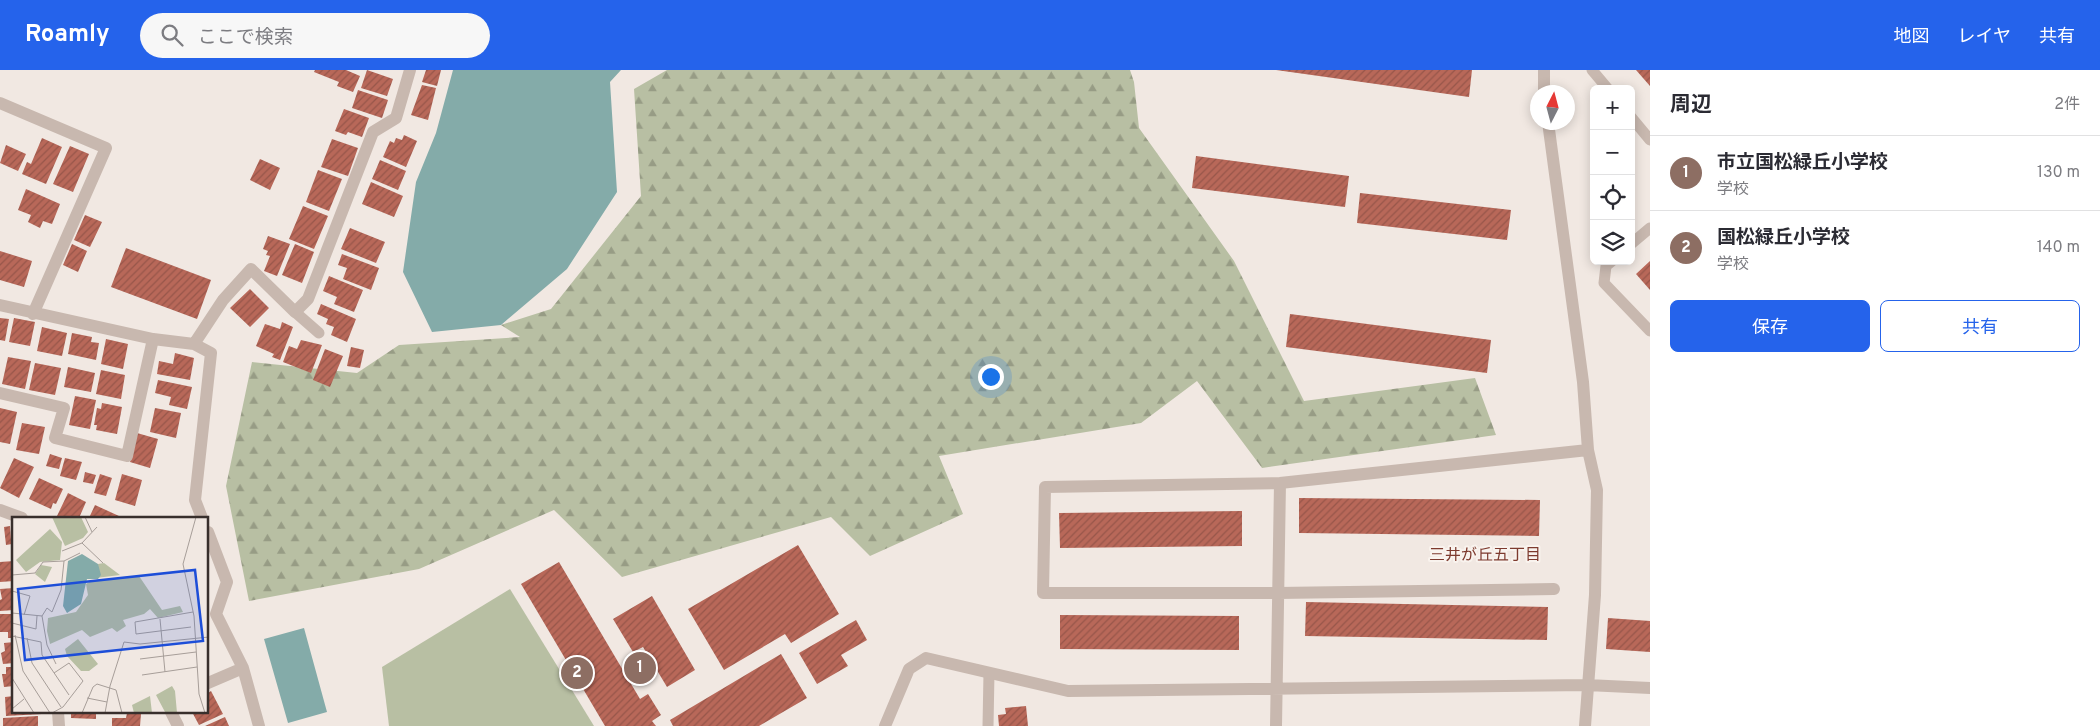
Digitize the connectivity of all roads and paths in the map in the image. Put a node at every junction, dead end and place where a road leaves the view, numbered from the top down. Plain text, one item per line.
1 (410, 70) edge
2 (1544, 70) edge
3 (1592, 70) edge
4 (1544, 85) edge
5 (1605, 85) edge
6 (0, 103) edge
7 (1635, 122) edge
8 (1549, 130) edge
9 (1650, 140) edge
10 (1650, 228) edge
11 (1635, 241) edge
12 (1607, 265) edge
13 (0, 305) edge
14 (295, 312) junction
15 (34, 314) junction
16 (1650, 332) edge
17 (319, 333) dead end
18 (152, 339) junction
19 (194, 344) junction
20 (0, 394) edge
21 (1588, 450) junction
22 (1280, 482) junction
23 (0, 510) edge
24 (19, 517) edge
25 (202, 517) edge
26 (209, 535) edge
27 (1554, 589) dead end
28 (1278, 594) junction
29 (243, 668) junction
30 (989, 673) junction
31 (209, 683) edge
32 (1587, 685) junction
33 (1277, 688) junction
34 (1650, 688) edge
35 (172, 714) edge
36 (178, 726) edge
37 (260, 726) edge
38 (885, 726) edge
39 (988, 726) edge
40 (1276, 726) edge
41 (1584, 726) edge

1 - 14 street
2 - 4 street
3 - 5 lane
6 - 15 street
7 - 9 lane
8 - 21 street
10 - 11 lane
12 - 16 lane
13 - 15 street
14 - 17 lane
14 - 19 street
15 - 18 street
18 - 19 street
18 - 20 street
19 - 25 street
21 - 22 street
21 - 32 street
22 - 28 street
22 - 28 street
23 - 24 street
26 - 29 street
27 - 28 street
28 - 33 street
29 - 31 street
29 - 37 street
30 - 33 street
30 - 38 street
30 - 39 lane
32 - 33 street
32 - 34 street
32 - 41 street
33 - 40 street
35 - 36 street

